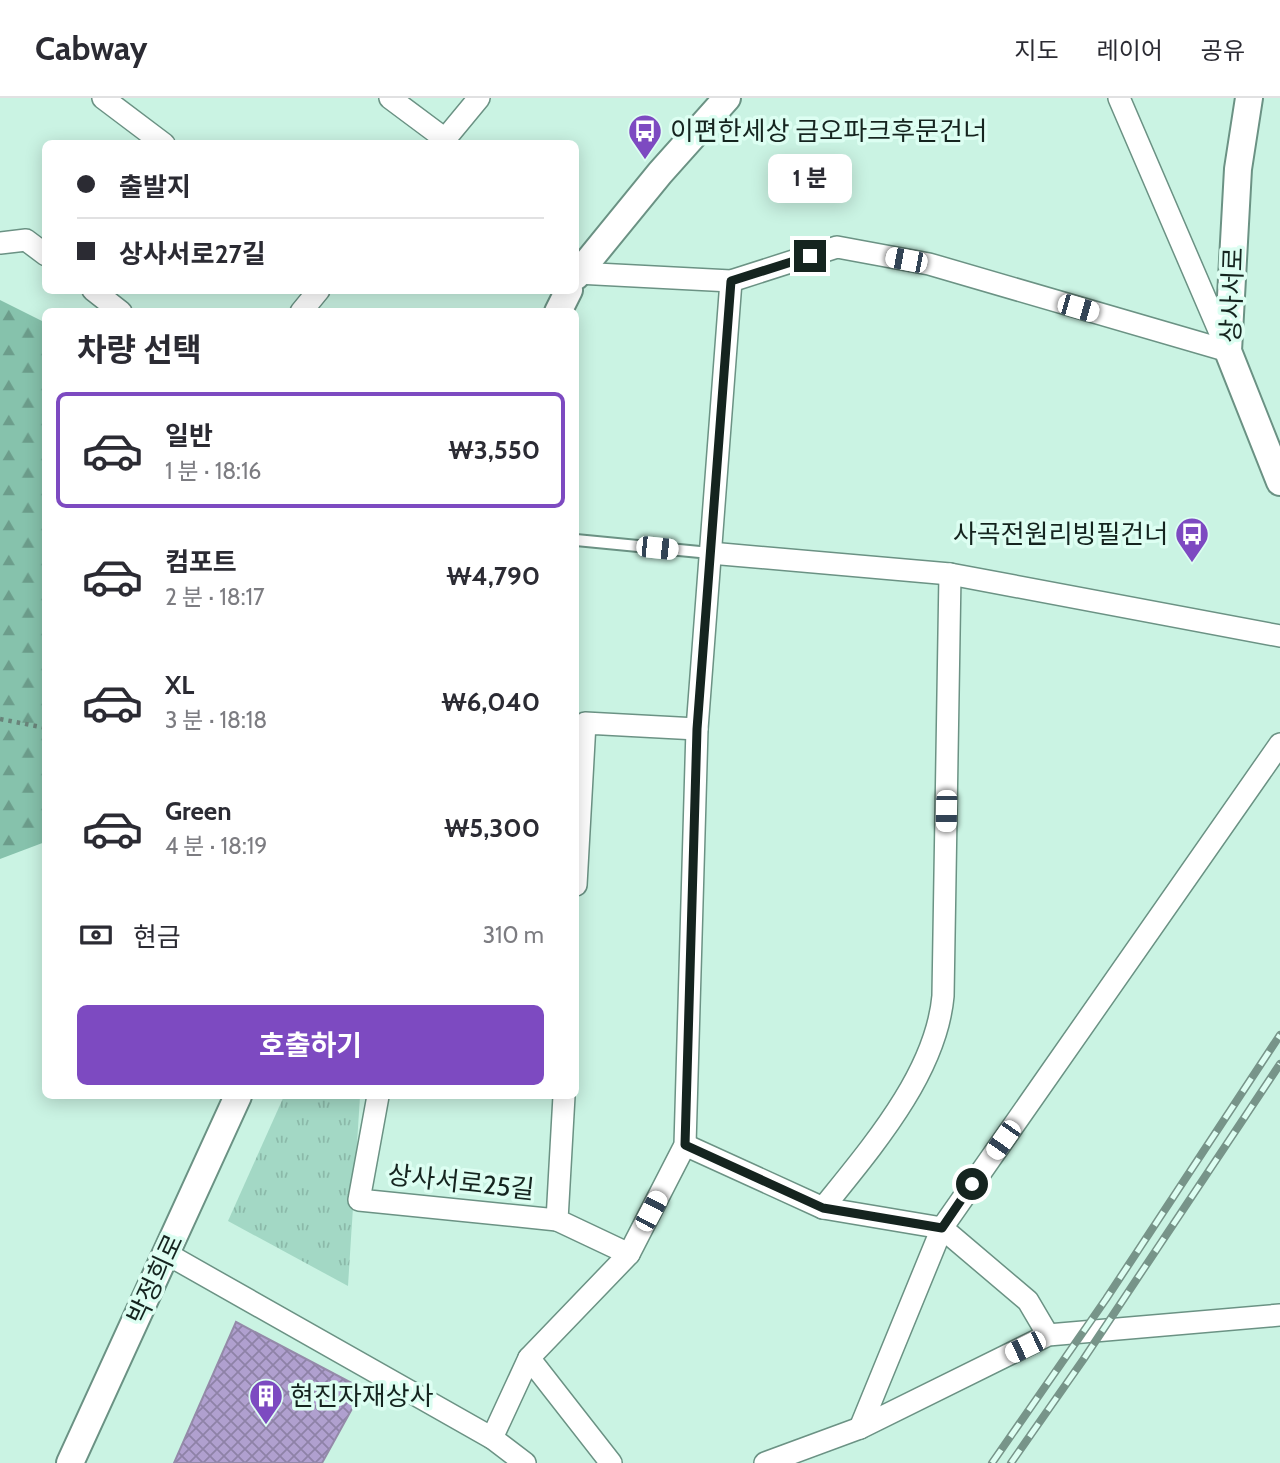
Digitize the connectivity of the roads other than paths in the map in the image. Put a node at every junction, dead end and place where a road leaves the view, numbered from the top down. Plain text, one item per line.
1 (103, 98) edge
2 (390, 98) edge
3 (479, 98) edge
4 (727, 98) edge
5 (1119, 98) edge
6 (1249, 98) edge
7 (159, 140) edge
8 (442, 140) edge
9 (444, 140) edge
10 (0, 243) edge
11 (42, 252) edge
12 (579, 274) edge
13 (579, 280) edge
14 (731, 281) junction
15 (98, 294) edge
16 (316, 294) edge
17 (116, 308) edge
18 (303, 308) edge
19 (1228, 351) junction
20 (1280, 482) edge
21 (579, 540) edge
22 (710, 553) junction
23 (950, 575) junction
24 (1280, 636) edge
25 (697, 729) junction
26 (1280, 744) edge
27 (579, 831) edge
28 (237, 1099) edge
29 (377, 1099) edge
30 (564, 1099) edge
31 (685, 1145) junction
32 (823, 1208) junction
33 (557, 1220) junction
34 (942, 1228) junction
35 (167, 1254) junction
36 (628, 1254) junction
37 (1280, 1315) edge
38 (1048, 1335) junction
39 (529, 1358) junction
40 (860, 1428) junction
41 (492, 1438) junction
42 (70, 1463) edge
43 (525, 1463) edge
44 (611, 1463) edge
45 (765, 1463) edge

1 - 7 street
2 - 8 street
3 - 9 street
4 - 12 street
5 - 19 street
6 - 19 street, 상사서로
10 - 11 street
13 - 14 street
14 - 19 street
14 - 22 street
15 - 17 street
16 - 18 street
19 - 20 street, 상사서로
21 - 22 lane
22 - 23 street
22 - 25 street
23 - 24 street
23 - 32 street
25 - 27 street
25 - 31 street
26 - 34 street
28 - 35 street, 박정희로
29 - 33 street, 상사서로25길
30 - 33 street, 상사서로25길
31 - 32 street
31 - 36 street
32 - 34 street
33 - 36 street, 상사서로25길
34 - 38 street
34 - 40 street
35 - 41 street
35 - 42 street, 박정희로
36 - 39 street
37 - 38 street
38 - 40 street
39 - 41 street
39 - 44 street
40 - 45 street
41 - 43 street

